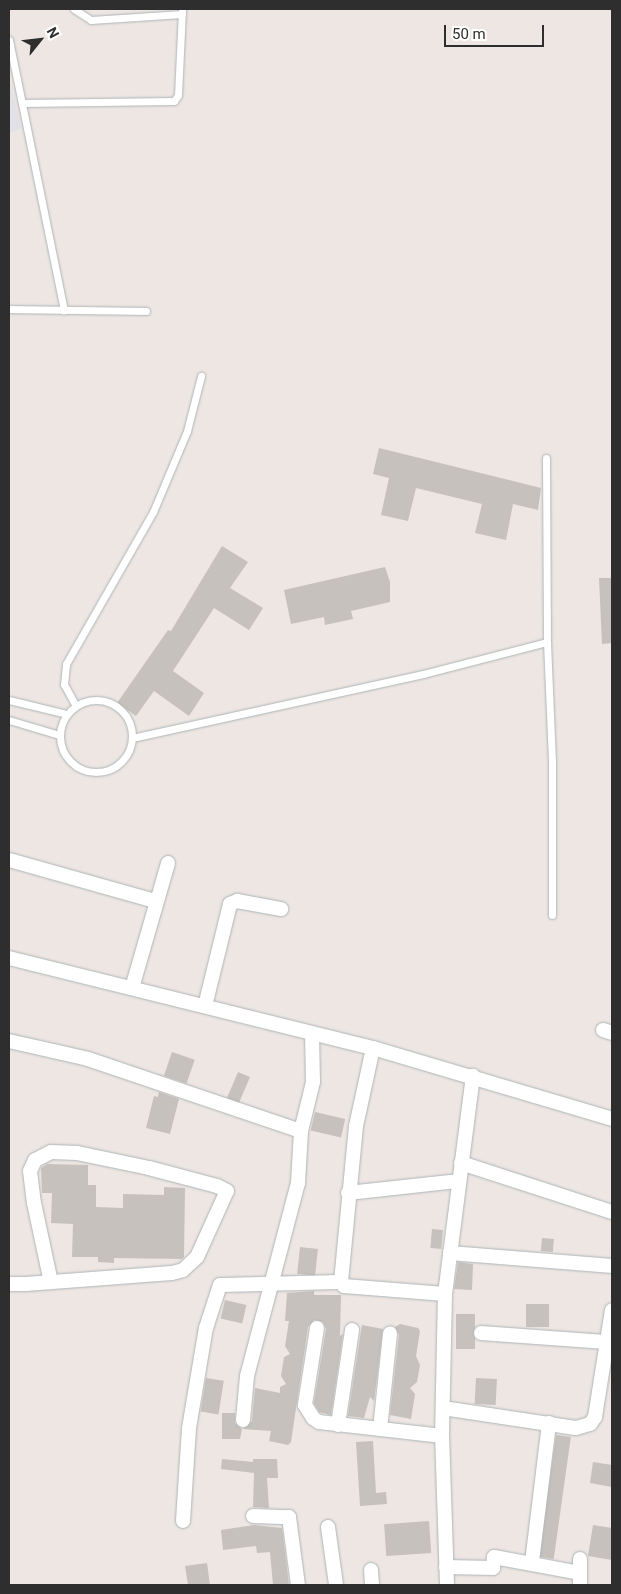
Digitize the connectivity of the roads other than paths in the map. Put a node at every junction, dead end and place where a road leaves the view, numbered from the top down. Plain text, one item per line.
1 (74, 9) edge
2 (182, 11) edge
3 (9, 40) edge
4 (22, 103) junction
5 (9, 309) edge
6 (64, 310) junction
7 (146, 311) dead end
8 (201, 376) dead end
9 (546, 458) dead end
10 (547, 642) junction
11 (9, 700) edge
12 (76, 706) junction
13 (67, 714) junction
14 (9, 720) edge
15 (60, 734) junction
16 (132, 738) junction
17 (9, 860) edge
18 (168, 863) dead end
19 (155, 901) junction
20 (281, 908) dead end
21 (552, 915) dead end
22 (9, 958) edge
23 (132, 988) junction
24 (205, 1006) junction
25 (312, 1034) junction
26 (9, 1041) edge
27 (373, 1048) junction
28 (473, 1076) junction
29 (612, 1119) edge
30 (301, 1130) junction
31 (461, 1163) junction
32 (459, 1181) junction
33 (348, 1193) junction
34 (612, 1212) edge
35 (450, 1253) junction
36 (612, 1266) edge
37 (51, 1282) junction
38 (341, 1282) junction
39 (9, 1284) edge
40 (272, 1284) junction
41 (445, 1294) junction
42 (612, 1310) edge
43 (317, 1328) dead end
44 (352, 1330) dead end
45 (481, 1333) dead end
46 (390, 1334) dead end
47 (607, 1350) edge
48 (443, 1408) junction
49 (243, 1420) dead end
50 (548, 1423) junction
51 (338, 1425) junction
52 (380, 1429) junction
53 (442, 1436) junction
54 (254, 1516) dead end
55 (183, 1521) dead end
56 (328, 1527) dead end
57 (532, 1562) junction
58 (446, 1567) junction
59 (371, 1570) dead end
60 (580, 1572) edge
61 (298, 1585) edge
62 (336, 1585) edge
63 (372, 1585) edge
64 (447, 1585) edge

1 - 2 lane
2 - 4 lane
3 - 4 lane
4 - 6 lane
5 - 6 lane
6 - 7 lane
8 - 12 lane
9 - 10 lane
10 - 16 lane
10 - 21 lane
11 - 13 lane
12 - 13 lane
12 - 16 lane
13 - 15 lane
14 - 15 lane
15 - 16 lane
17 - 19 street
18 - 19 street
19 - 23 street
20 - 24 street
22 - 23 street
23 - 24 street
24 - 25 street
25 - 27 street
25 - 30 street
26 - 30 street
27 - 28 street
27 - 33 street
28 - 29 street
28 - 31 street
30 - 40 street
31 - 32 street
31 - 34 street
32 - 33 street
32 - 35 street
33 - 38 street
35 - 36 street
35 - 41 street
37 - 37 street
37 - 39 street
38 - 40 street
38 - 41 street
40 - 49 street
40 - 55 street
41 - 48 street
42 - 47 street
43 - 51 street
44 - 51 street
45 - 47 street
46 - 52 street
47 - 50 street
48 - 50 street
48 - 53 street
50 - 57 street
51 - 52 street
52 - 53 street
53 - 58 street
54 - 61 street
56 - 62 street
57 - 58 street
57 - 60 street
58 - 64 street
59 - 63 street

